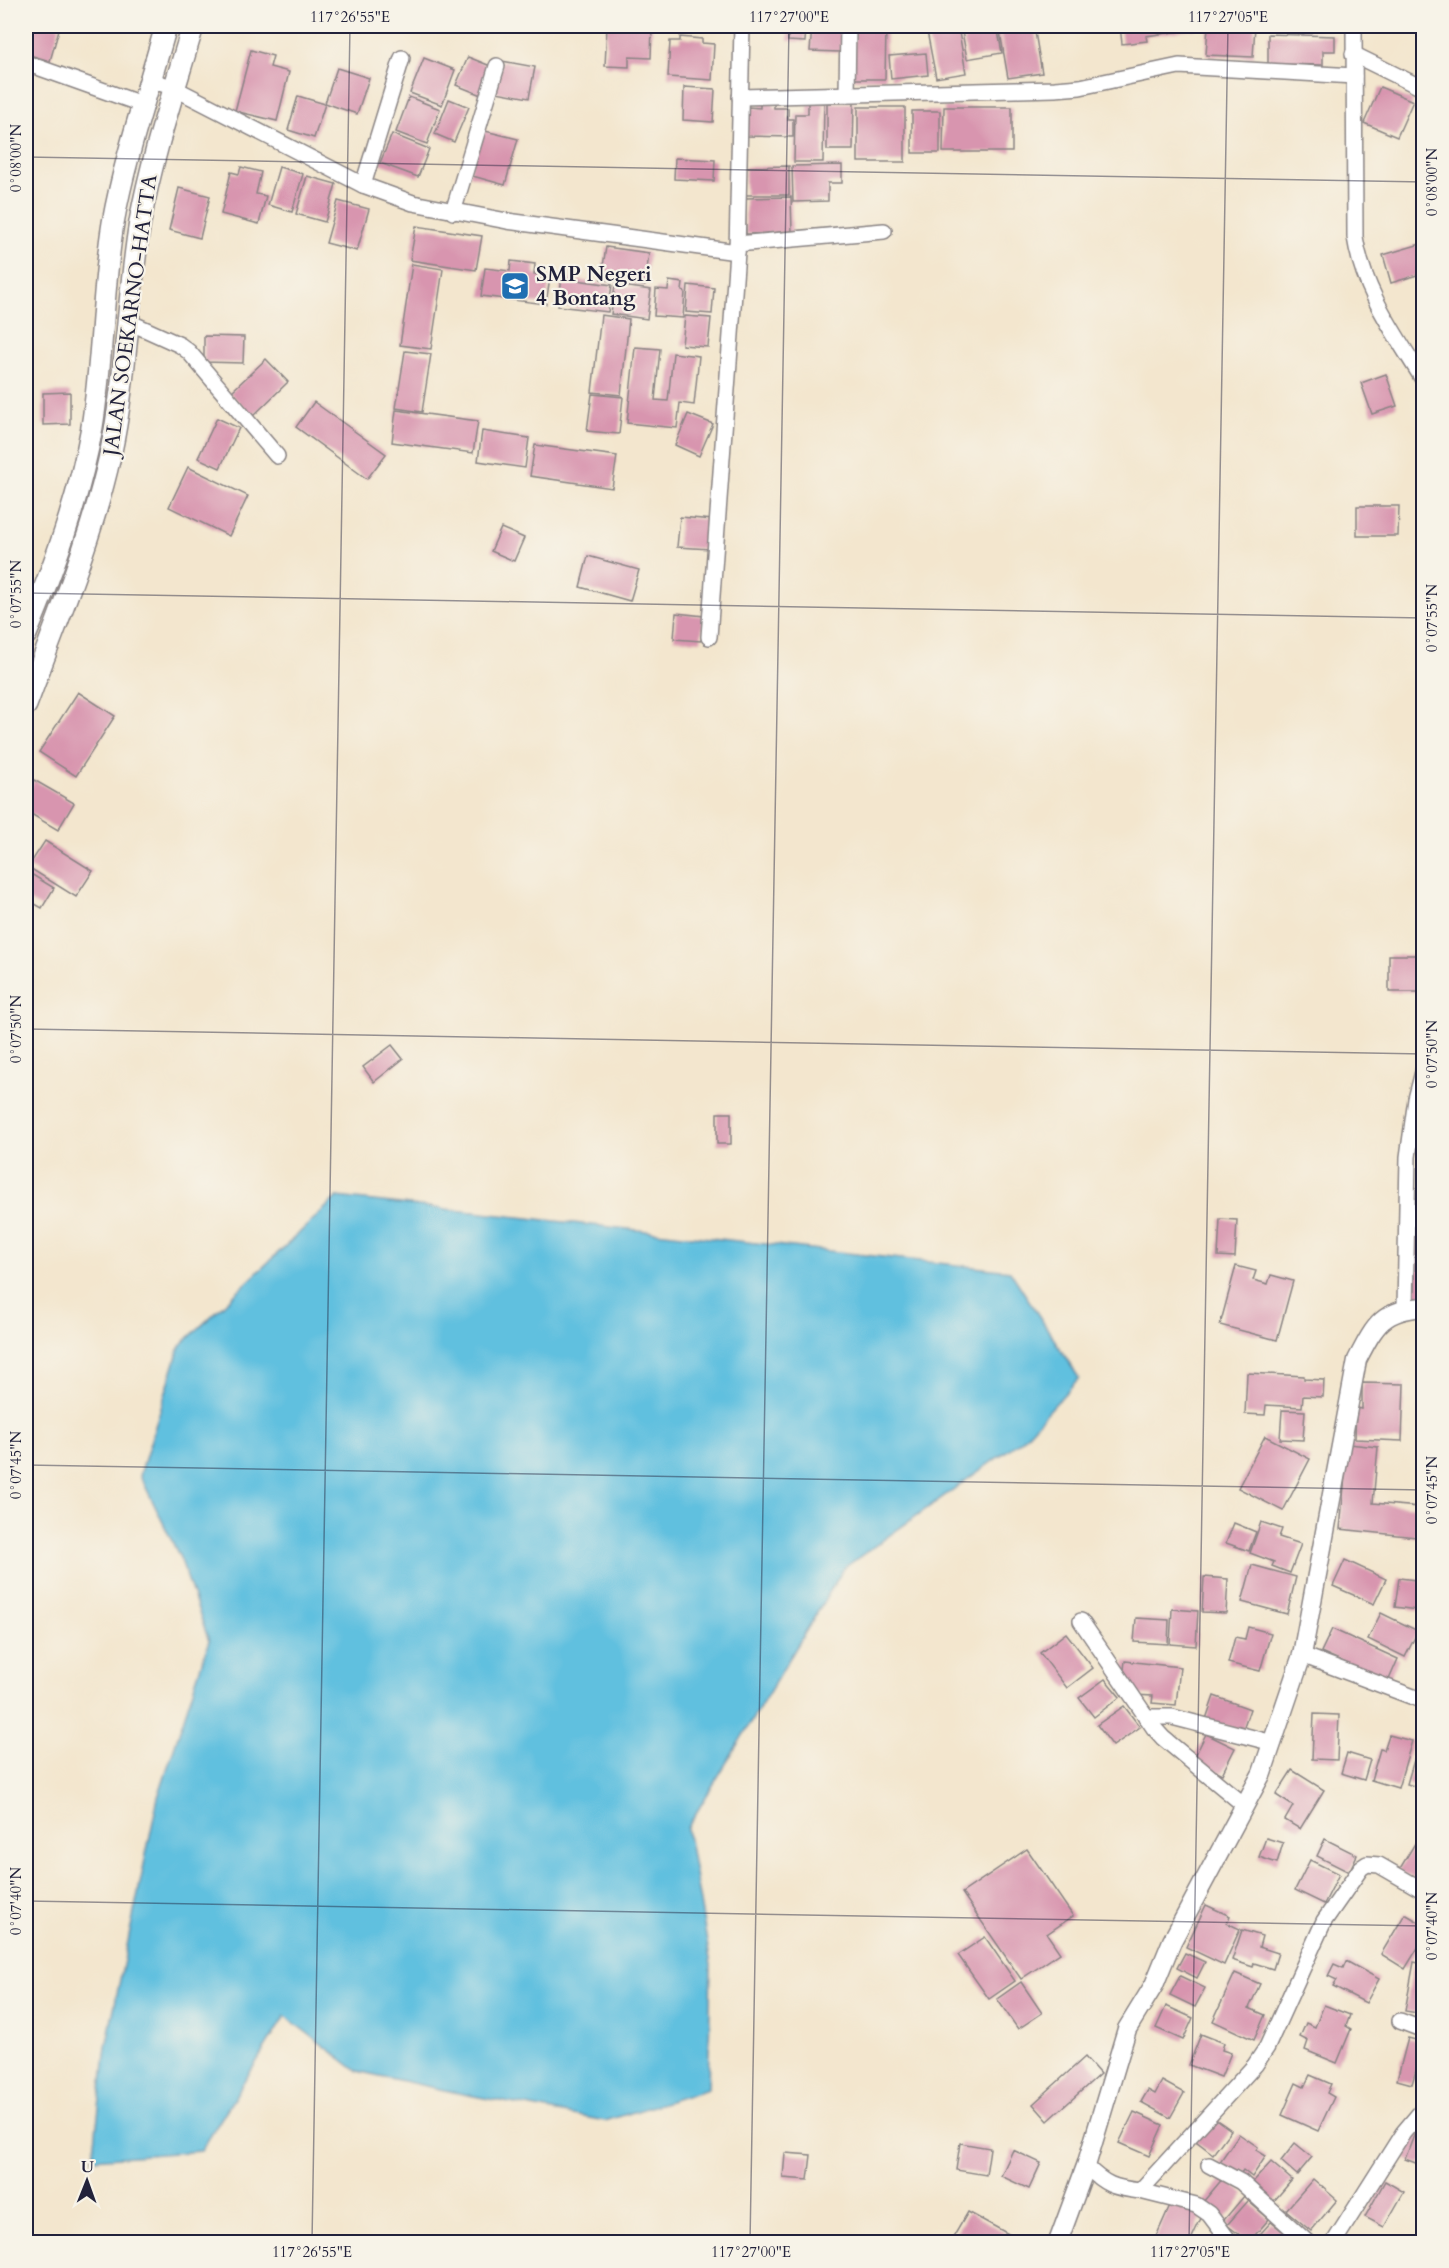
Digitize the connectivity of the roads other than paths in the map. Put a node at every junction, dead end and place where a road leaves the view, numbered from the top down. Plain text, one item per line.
1 (166, 26) edge
2 (193, 26) edge
3 (742, 26) edge
4 (848, 26) edge
5 (1354, 26) edge
6 (1353, 54) junction
7 (402, 58) dead end
8 (26, 63) edge
9 (497, 66) dead end
10 (1354, 76) junction
11 (151, 80) junction
12 (174, 88) junction
13 (1424, 89) edge
14 (847, 94) junction
15 (740, 97) junction
16 (144, 105) junction
17 (363, 185) junction
18 (453, 212) junction
19 (885, 231) dead end
20 (737, 248) junction
21 (129, 322) junction
22 (1424, 381) edge
23 (277, 456) dead end
24 (26, 634) edge
25 (709, 638) dead end
26 (26, 705) edge
27 (1424, 1068) edge
28 (1420, 1098) edge
29 (1424, 1307) edge
30 (1404, 1308) junction
31 (1082, 1621) dead end
32 (1302, 1655) junction
33 (1424, 1701) edge
34 (1146, 1717) junction
35 (1273, 1743) junction
36 (1244, 1805) junction
37 (1424, 1891) edge
38 (1400, 2021) dead end
39 (1424, 2030) edge
40 (1424, 2108) edge
41 (1209, 2164) dead end
42 (1086, 2166) junction
43 (1140, 2191) junction
44 (1058, 2242) edge
45 (1230, 2242) edge
46 (1307, 2242) edge
47 (1334, 2242) edge

1 - 11 main road, JALAN SOEKARNO-HATTA
2 - 12 main road, JALAN SOEKARNO-HATTA
3 - 15 street
4 - 14 street
5 - 6 street
6 - 10 street
6 - 13 street
7 - 17 street
8 - 16 street
9 - 18 street
10 - 14 street
10 - 22 street
11 - 12 street
11 - 16 main road, JALAN SOEKARNO-HATTA
12 - 17 street
12 - 21 main road, JALAN SOEKARNO-HATTA
14 - 15 street
15 - 20 street
16 - 24 main road, JALAN SOEKARNO-HATTA
17 - 18 street
18 - 20 street
19 - 20 street
20 - 25 street
21 - 23 street
21 - 26 main road, JALAN SOEKARNO-HATTA
27 - 28 street
28 - 30 street
29 - 30 street
30 - 32 street
31 - 34 street
32 - 33 street
32 - 35 street
34 - 35 street
34 - 36 street
35 - 36 street
36 - 42 street
37 - 43 street
38 - 39 street
40 - 47 street
41 - 46 street
42 - 43 street
42 - 44 street
43 - 45 street

